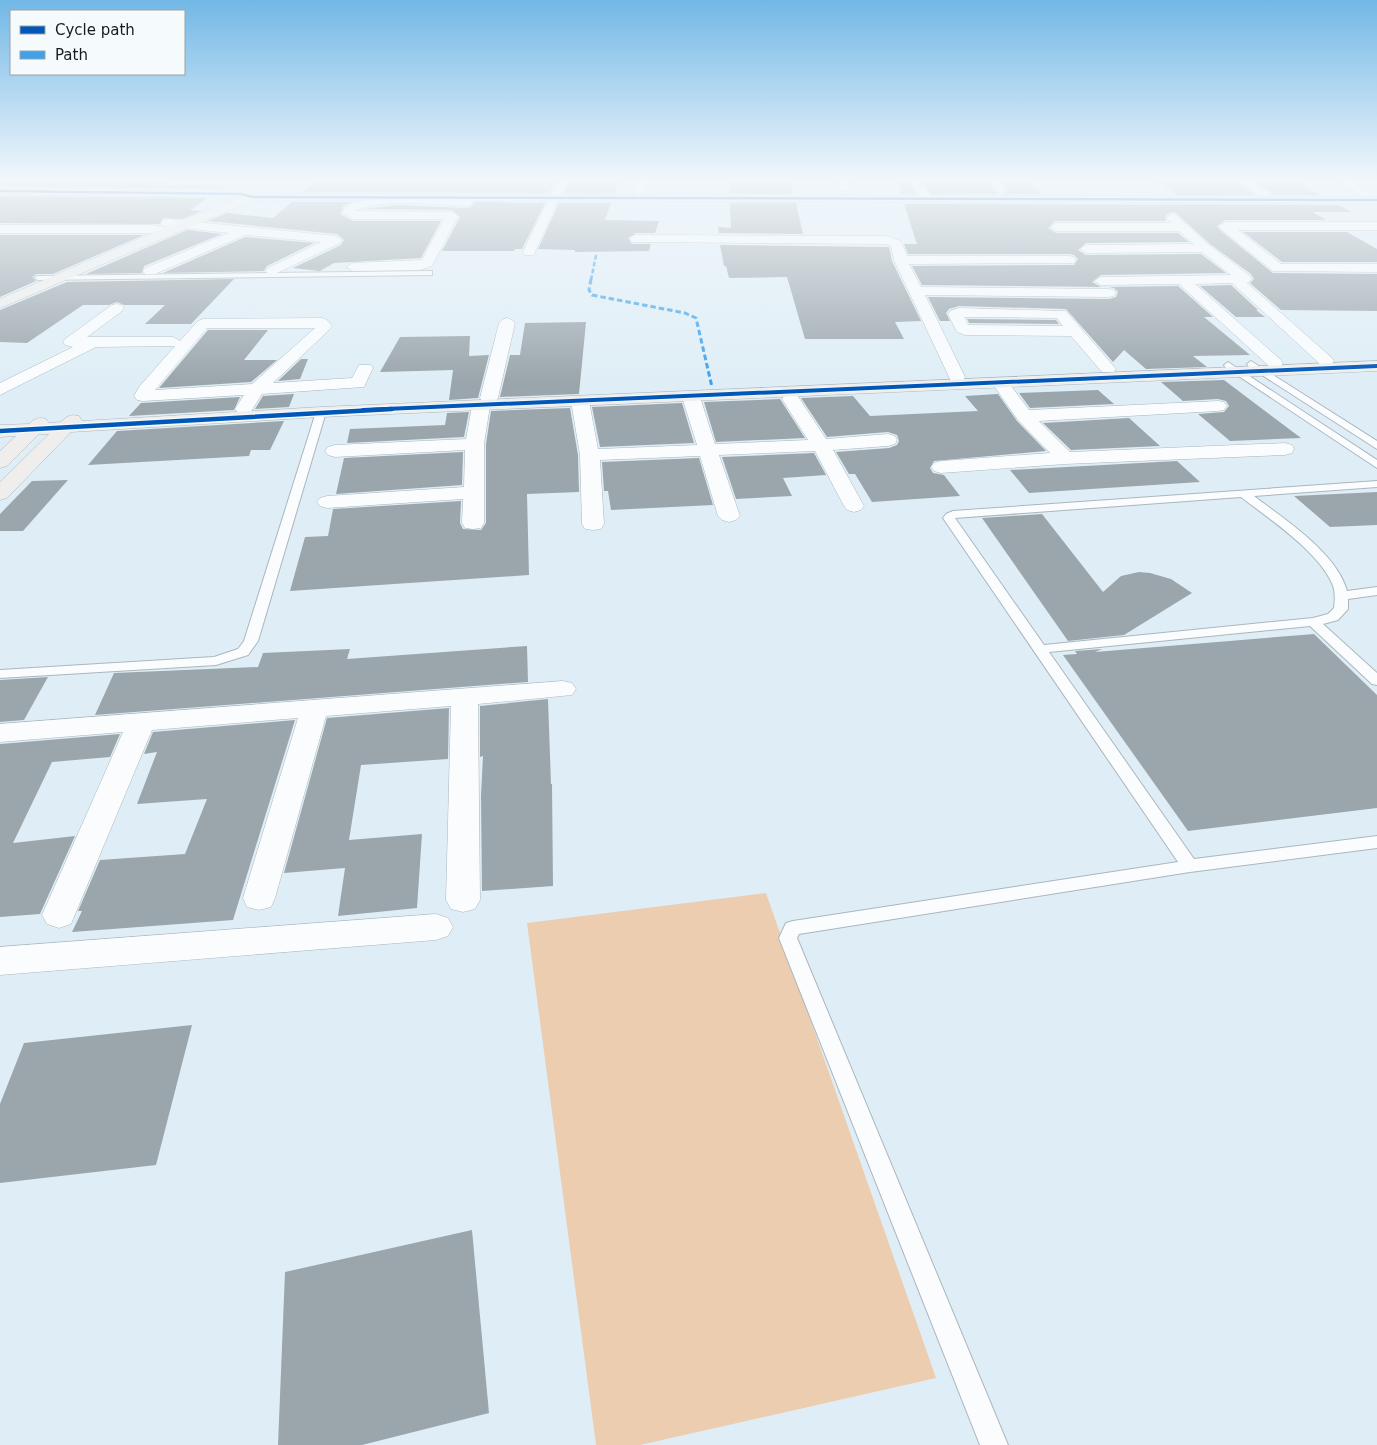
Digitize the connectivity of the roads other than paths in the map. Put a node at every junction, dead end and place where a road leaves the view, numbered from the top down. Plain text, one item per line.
1 (106, 246) edge
2 (112, 246) edge
3 (133, 246) edge
4 (207, 246) edge
5 (323, 246) edge
6 (436, 246) edge
7 (532, 246) edge
8 (898, 246) edge
9 (1252, 246) edge
10 (130, 248) junction
11 (1205, 248) joint
12 (1086, 249) dead end
13 (529, 252) dead end
14 (902, 260) junction
15 (1069, 260) dead end
16 (353, 267) dead end
17 (1377, 268) edge
18 (150, 271) dead end
19 (273, 271) dead end
20 (429, 273) dead end
21 (38, 278) junction
22 (58, 279) junction
23 (1235, 279) junction
24 (1183, 280) junction
25 (1101, 281) dead end
26 (917, 291) junction
27 (1109, 293) dead end
28 (0, 295) edge
29 (0, 304) edge
30 (117, 308) dead end
31 (507, 323) dead end
32 (1075, 331) junction
33 (173, 342) dead end
34 (90, 344) junction
35 (1377, 358) edge
36 (1326, 361) junction
37 (1377, 366) edge
38 (1251, 367) junction
39 (365, 368) dead end
40 (1108, 370) junction
41 (957, 377) junction
42 (1000, 383) junction
43 (0, 390) edge
44 (256, 390) junction
45 (691, 397) junction
46 (791, 399) dead end
47 (580, 401) junction
48 (485, 402) junction
49 (1218, 406) dead end
50 (244, 409) junction
51 (321, 412) junction
52 (1024, 416) junction
53 (0, 422) edge
54 (71, 422) junction
55 (40, 424) junction
56 (0, 431) edge
57 (888, 440) dead end
58 (474, 444) junction
59 (821, 445) junction
60 (1377, 446) edge
61 (1285, 449) dead end
62 (710, 450) junction
63 (334, 452) dead end
64 (590, 454) junction
65 (1065, 458) junction
66 (0, 462) edge
67 (1377, 465) edge
68 (941, 467) dead end
69 (1377, 484) edge
70 (474, 492) junction
71 (0, 494) edge
72 (1244, 494) junction
73 (328, 502) dead end
74 (854, 506) dead end
75 (729, 516) dead end
76 (473, 524) dead end
77 (593, 524) dead end
78 (1377, 591) edge
79 (1342, 596) junction
80 (1313, 622) junction
81 (1040, 649) junction
82 (0, 674) edge
83 (1377, 681) edge
84 (563, 690) dead end
85 (465, 698) junction
86 (315, 708) junction
87 (141, 722) junction
88 (0, 733) edge
89 (1377, 842) edge
90 (1190, 866) junction
91 (259, 898) dead end
92 (464, 900) dead end
93 (59, 915) dead end
94 (436, 927) dead end
95 (0, 962) edge
96 (994, 1445) edge

1 - 21 street
2 - 10 street
3 - 10 street
4 - 18 street
5 - 19 street
6 - 16 street
7 - 13 street
8 - 14 street
9 - 17 street
10 - 22 street
11 - 12 street
11 - 23 street
14 - 15 street
14 - 26 street
20 - 22 lane
21 - 22 lane
21 - 28 street
22 - 29 street
23 - 24 street
23 - 36 street
24 - 25 street
24 - 38 street
26 - 27 street
26 - 41 street
30 - 34 street
31 - 48 street
32 - 32 street
32 - 40 street
33 - 34 street
34 - 43 street
35 - 36 street
36 - 38 street
37 - 38 street
38 - 40 street
38 - 42 street
38 - 60 lane
38 - 67 lane
39 - 44 street
40 - 41 street
41 - 48 street
42 - 45 street
42 - 52 street
44 - 44 street
44 - 50 street
45 - 47 street
45 - 62 street
46 - 59 street
47 - 48 street
47 - 64 street
48 - 50 street
48 - 51 street
48 - 58 street
49 - 52 street
50 - 54 street
51 - 54 street
51 - 82 lane
52 - 65 street
53 - 55 street
54 - 55 street
54 - 71 street
55 - 56 street
55 - 66 street
57 - 59 street
58 - 63 street
58 - 70 street
59 - 62 street
59 - 74 street
61 - 65 street
62 - 64 street
62 - 75 street
64 - 77 street
65 - 68 street
69 - 72 lane
70 - 73 street
70 - 76 street
72 - 79 lane
72 - 81 lane
78 - 79 lane
79 - 80 lane
80 - 81 lane
80 - 83 lane
81 - 90 lane
84 - 85 street
85 - 86 street
85 - 92 street
86 - 87 street
86 - 91 street
87 - 88 street
87 - 93 street
89 - 90 lane
90 - 96 lane
94 - 95 street

